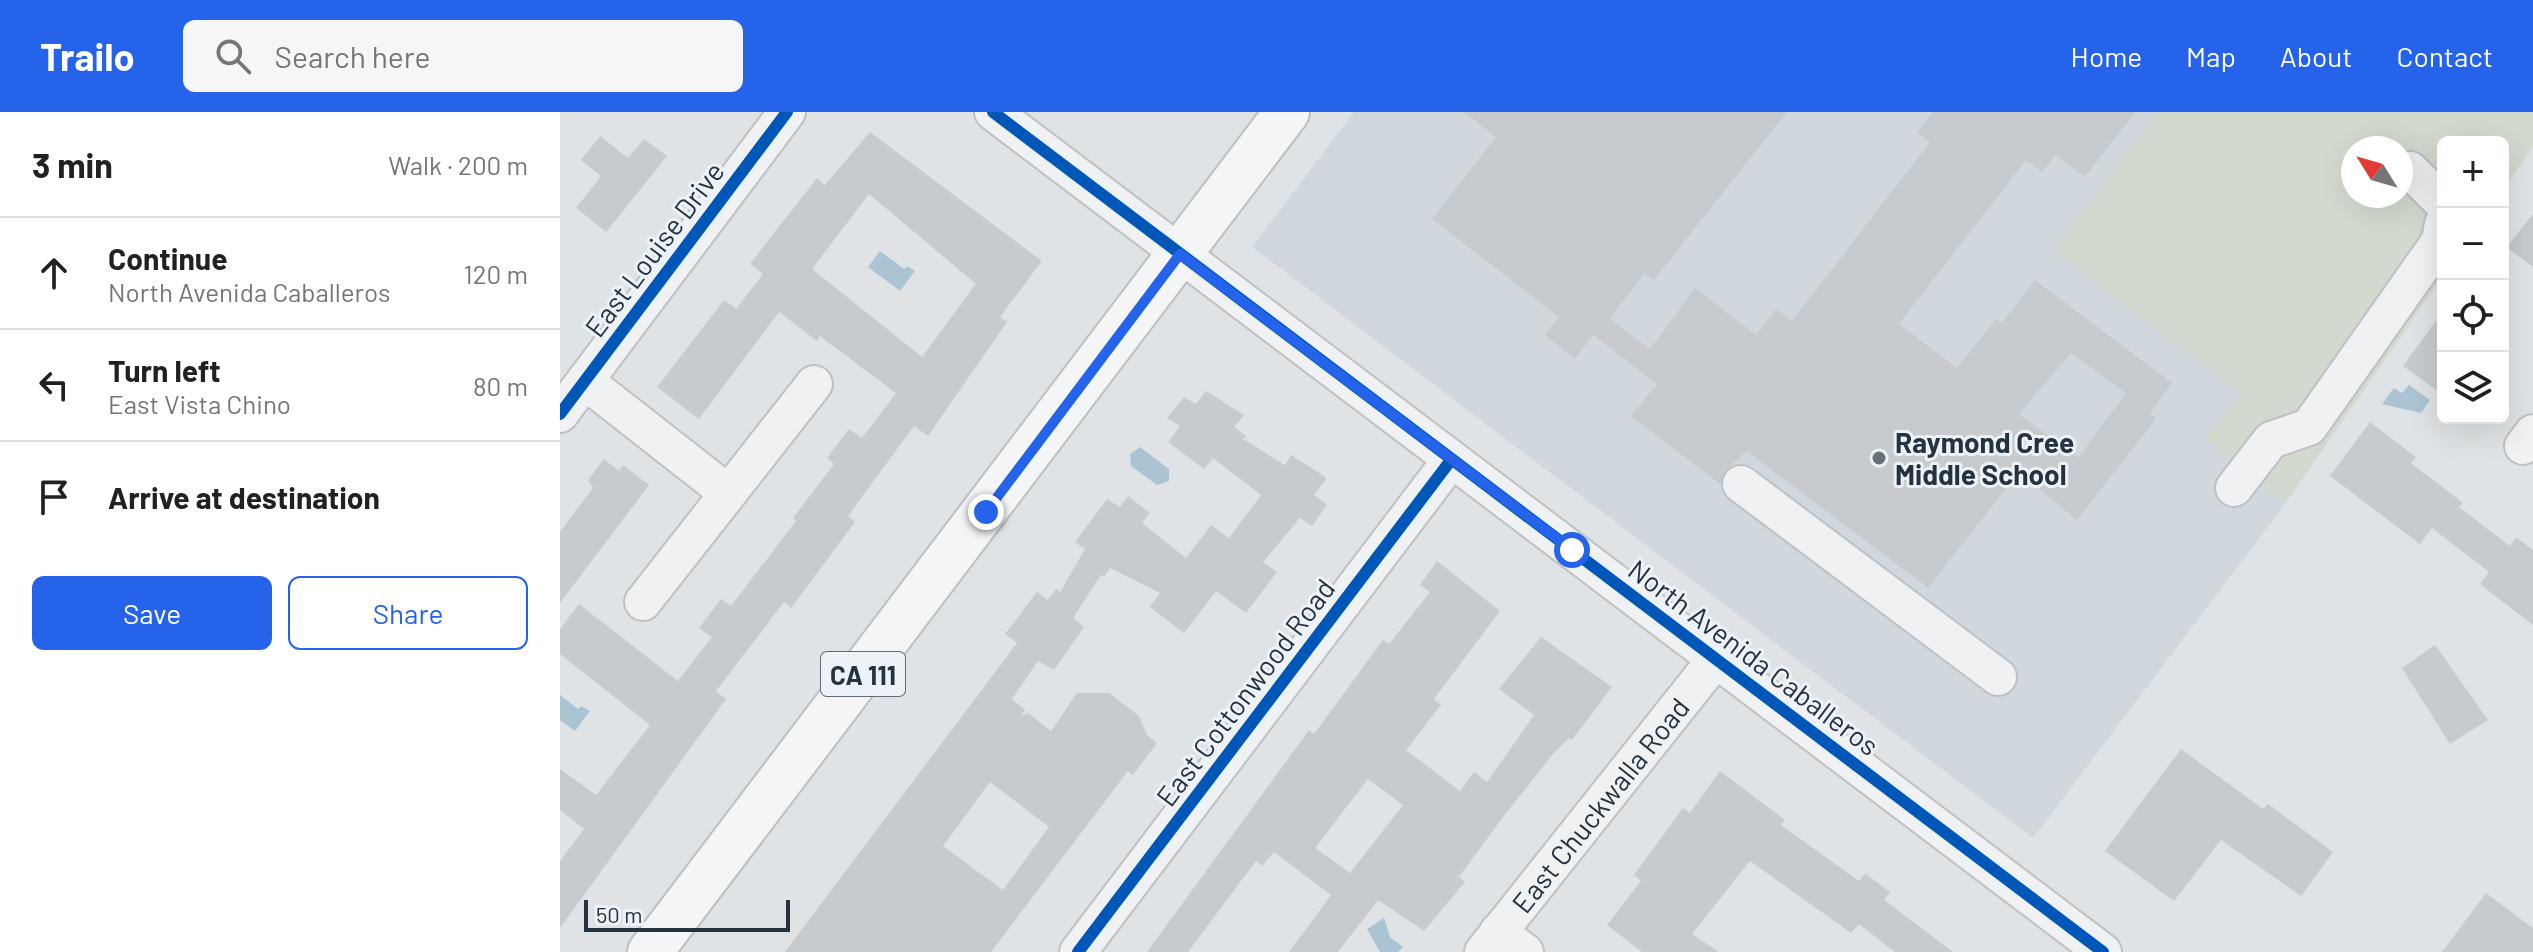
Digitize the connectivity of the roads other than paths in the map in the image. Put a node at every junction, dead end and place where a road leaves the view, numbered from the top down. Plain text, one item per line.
1 (787, 112) edge
2 (993, 112) edge
3 (1287, 112) edge
4 (2413, 173) edge
5 (2437, 197) edge
6 (2437, 245) edge
7 (1180, 254) junction
8 (585, 381) junction
9 (814, 384) dead end
10 (560, 414) edge
11 (1451, 460) junction
12 (1741, 484) dead end
13 (2234, 488) dead end
14 (728, 493) junction
15 (643, 602) dead end
16 (1716, 659) junction
17 (1998, 677) dead end
18 (1502, 945) edge
19 (650, 952) edge
20 (1078, 952) edge
21 (2103, 952) edge

1 - 8 street, East Louise Drive
2 - 7 street, North Avenida Caballeros
3 - 7 main road, CA 111
4 - 5 street
6 - 13 street
7 - 11 street, North Avenida Caballeros
7 - 19 main road, CA 111
8 - 10 street, East Louise Drive
8 - 14 street
9 - 14 street
11 - 16 street, North Avenida Caballeros
11 - 20 street, East Cottonwood Road
12 - 17 street
14 - 15 street
16 - 18 street, East Chuckwalla Road
16 - 21 street, North Avenida Caballeros

